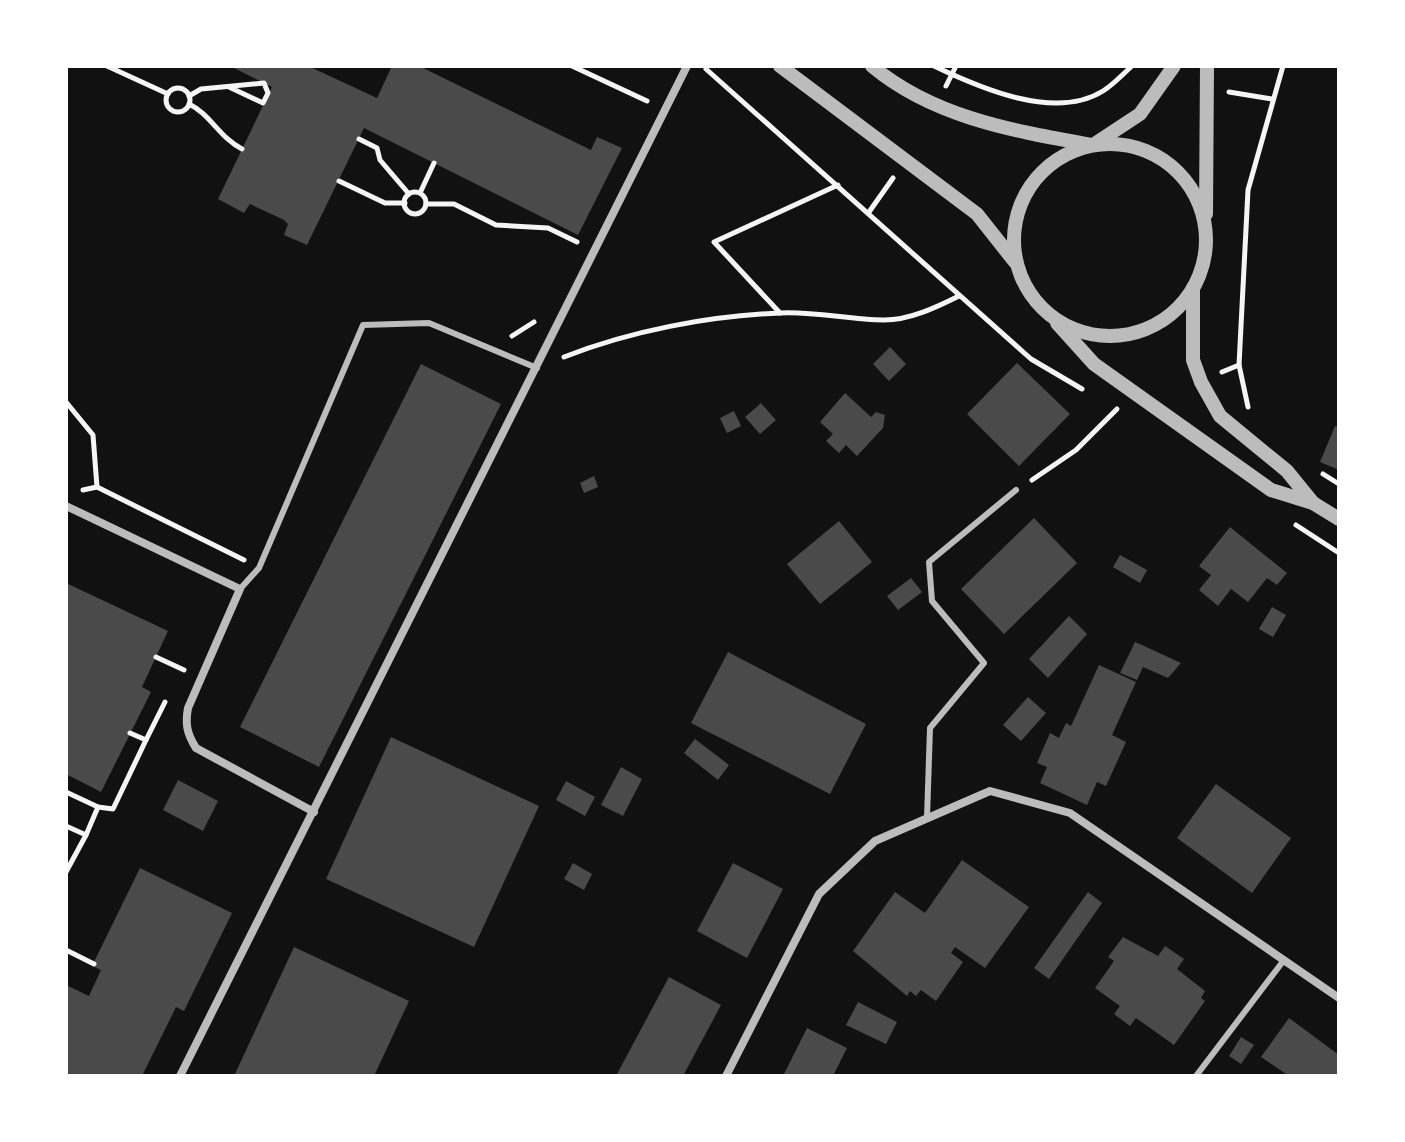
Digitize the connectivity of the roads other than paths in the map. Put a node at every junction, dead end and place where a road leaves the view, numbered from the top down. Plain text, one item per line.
1 (687, 66) edge
2 (780, 66) edge
3 (872, 66) edge
4 (1174, 66) edge
5 (1207, 66) edge
6 (1093, 145) junction
7 (1205, 226) junction
8 (1017, 265) junction
9 (1193, 288) junction
10 (1048, 314) junction
11 (537, 368) junction
12 (1016, 490) road end
13 (1313, 503) junction
14 (66, 506) edge
15 (1339, 519) edge
16 (240, 589) junction
17 (314, 812) junction
18 (927, 818) junction
19 (1284, 960) junction
20 (1339, 998) edge
21 (180, 1076) edge
22 (726, 1076) edge
23 (1196, 1076) edge

1 - 11 street
2 - 8 street
3 - 6 street
4 - 6 street
5 - 7 street
6 - 7 street
6 - 8 street
7 - 9 street
8 - 10 street
9 - 10 street
9 - 13 street
10 - 13 street
11 - 16 lane
11 - 17 street
12 - 18 lane
13 - 15 street
14 - 16 street
16 - 17 street
17 - 21 street
18 - 19 street
18 - 22 street
19 - 20 street
19 - 23 lane

